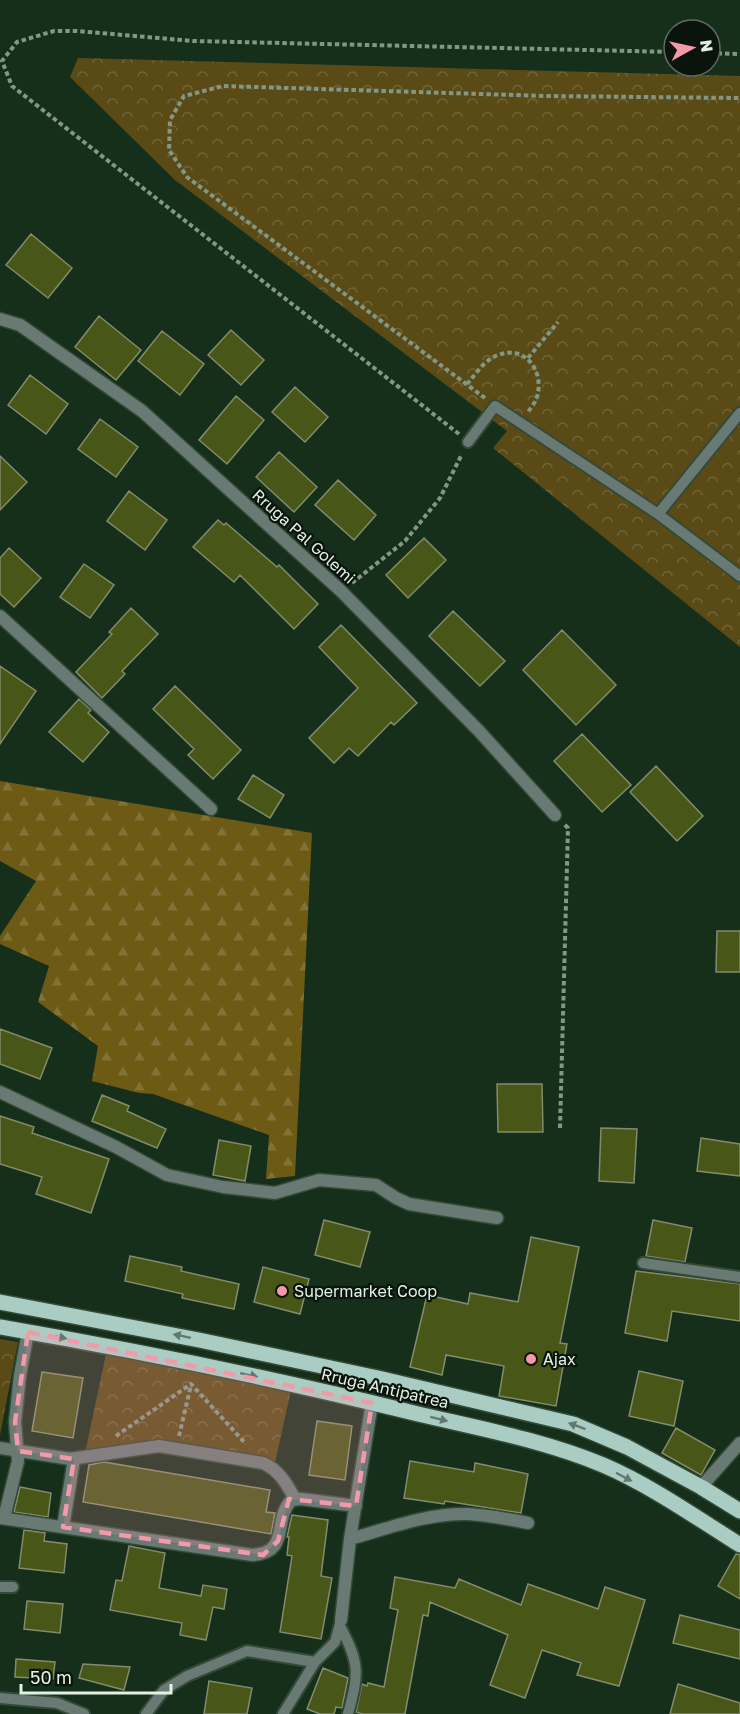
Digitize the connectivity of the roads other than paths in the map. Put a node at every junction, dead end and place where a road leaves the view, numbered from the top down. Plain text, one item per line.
1 (0, 318) edge
2 (740, 413) edge
3 (468, 442) road end
4 (658, 514) junction
5 (740, 576) edge
6 (0, 616) edge
7 (212, 808) dead end
8 (555, 815) road end
9 (0, 1092) edge
10 (497, 1218) dead end
11 (643, 1263) dead end
12 (740, 1277) edge
13 (0, 1302) edge
14 (0, 1327) edge
15 (28, 1332) junction
16 (372, 1403) junction
17 (740, 1443) edge
18 (0, 1448) edge
19 (18, 1451) junction
20 (74, 1459) junction
21 (701, 1487) junction
22 (295, 1499) junction
23 (356, 1506) junction
24 (740, 1511) edge
25 (2, 1518) edge
26 (528, 1523) dead end
27 (63, 1527) junction
28 (350, 1539) junction
29 (740, 1545) edge
30 (0, 1587) edge
31 (13, 1587) dead end
32 (340, 1623) junction
33 (315, 1662) junction
34 (0, 1698) edge
35 (157, 1709) edge
36 (84, 1714) edge
37 (146, 1714) edge
38 (283, 1714) edge
39 (348, 1714) edge

1 - 8 street, Rruga Pal Golemi
2 - 4 lane
3 - 4 lane
4 - 5 lane
6 - 7 street
9 - 10 street
11 - 12 lane
21 -> 13 main road, Rruga Antipatrea
14 - 15 main road, Rruga Antipatrea
15 -> 16 main road, Rruga Antipatrea
15 - 19 street
16 - 23 street
16 -> 29 main road, Rruga Antipatrea
17 - 21 street
18 - 19 street
19 - 20 street
19 - 25 street
20 - 22 street
20 - 27 street
21 - 24 main road, Rruga Antipatrea
22 - 23 street
22 - 27 street
23 - 28 street
25 - 27 street
26 - 28 street
28 - 32 street
30 - 31 lane
32 - 33 lane
32 - 39 lane
33 - 35 lane
33 - 38 lane
34 - 36 lane
35 - 37 lane

